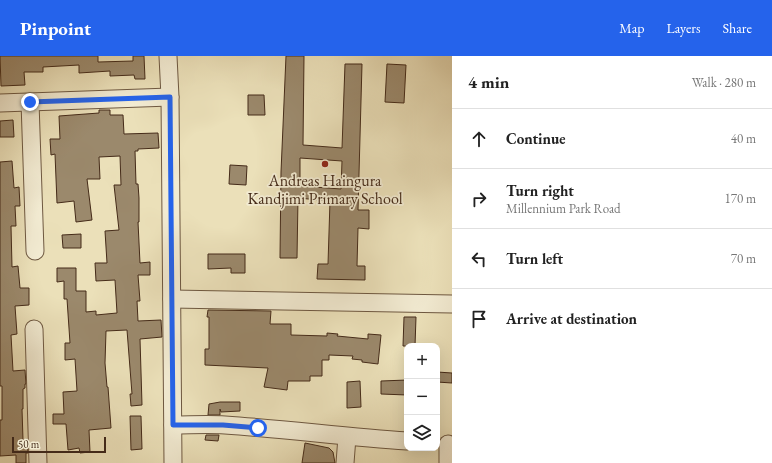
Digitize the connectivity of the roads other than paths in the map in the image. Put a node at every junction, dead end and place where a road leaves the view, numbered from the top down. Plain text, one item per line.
1 (168, 56) edge
2 (170, 97) junction
3 (0, 102) edge
4 (30, 102) junction
5 (35, 251) dead end
6 (172, 299) junction
7 (452, 304) edge
8 (34, 329) dead end
9 (173, 425) junction
10 (347, 437) junction
11 (404, 441) edge
12 (446, 444) edge
13 (38, 463) edge
14 (174, 463) edge
15 (345, 463) edge
16 (448, 463) edge

1 - 2 street
2 - 4 street
2 - 6 street
3 - 4 street
4 - 5 street
6 - 7 street
6 - 9 street
8 - 13 street
9 - 10 street
9 - 14 street
10 - 11 street
10 - 15 street
12 - 16 street

